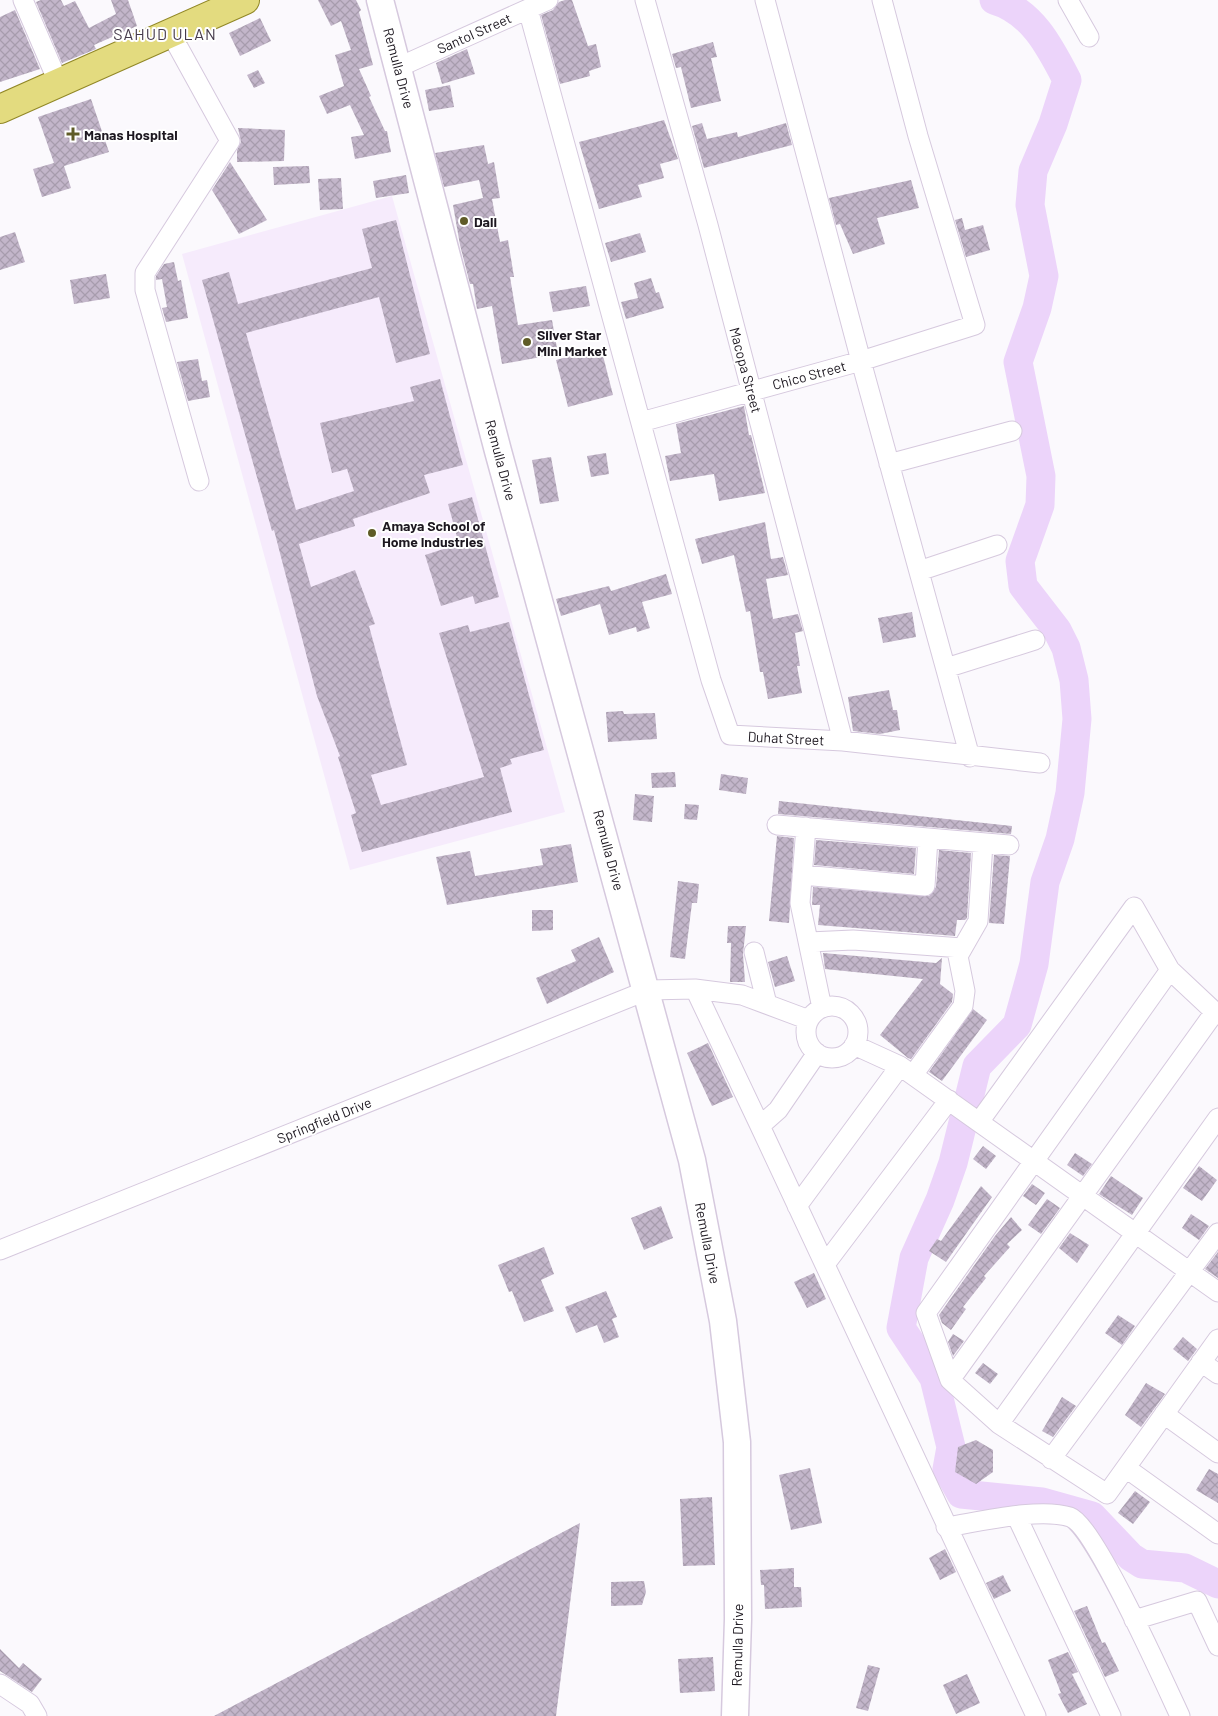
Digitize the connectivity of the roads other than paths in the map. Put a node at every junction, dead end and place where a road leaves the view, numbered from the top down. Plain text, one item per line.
1 (23, 0) edge
2 (245, 0) edge
3 (380, 0) edge
4 (548, 0) edge
5 (645, 0) edge
6 (765, 0) edge
7 (882, 0) edge
8 (1068, 0) edge
9 (528, 9) junction
10 (171, 34) junction
11 (1089, 36) dead end
12 (399, 66) junction
13 (59, 84) junction
14 (0, 110) edge
15 (861, 361) junction
16 (751, 390) junction
17 (642, 422) junction
18 (1012, 431) dead end
19 (889, 464) junction
20 (199, 481) dead end
21 (997, 545) dead end
22 (919, 571) junction
23 (1035, 640) dead end
24 (946, 668) junction
25 (843, 742) junction
26 (970, 757) junction
27 (1040, 763) dead end
28 (777, 825) dead end
29 (806, 827) junction
30 (928, 838) junction
31 (983, 843) junction
32 (1009, 845) dead end
33 (802, 875) junction
34 (809, 942) junction
35 (962, 948) junction
36 (754, 952) dead end
37 (1170, 970) junction
38 (694, 989) junction
39 (648, 990) junction
40 (767, 1004) junction
41 (816, 1014) junction
42 (1216, 1014) edge
43 (854, 1045) junction
44 (817, 1053) junction
45 (907, 1070) junction
46 (964, 1111) junction
47 (1218, 1118) edge
48 (760, 1126) junction
49 (1034, 1161) junction
50 (1084, 1196) junction
51 (797, 1206) junction
52 (1136, 1233) junction
53 (1218, 1233) edge
54 (0, 1250) edge
55 (826, 1263) junction
56 (1191, 1272) junction
57 (1218, 1292) edge
58 (1218, 1339) edge
59 (1201, 1362) junction
60 (1218, 1374) edge
61 (950, 1380) junction
62 (1164, 1414) junction
63 (999, 1424) junction
64 (1218, 1453) edge
65 (1050, 1460) junction
66 (1126, 1468) junction
67 (1017, 1517) junction
68 (946, 1527) junction
69 (1218, 1534) edge
70 (1134, 1620) junction
71 (1218, 1646) edge
72 (0, 1684) edge
73 (37, 1716) edge
74 (735, 1716) edge
75 (1036, 1716) edge
76 (1111, 1716) edge
77 (1180, 1716) edge

1 - 13 street
2 - 10 main road
3 - 12 main road, Remulla Drive
4 - 9 street, Santol Street
5 - 16 street, Macopa Street
6 - 15 street
7 - 15 street, Chico Street
8 - 11 street
9 - 12 street, Santol Street
9 - 17 street
10 - 13 main road
10 - 20 street
12 - 39 main road, Remulla Drive
13 - 14 main road
15 - 16 street, Chico Street
15 - 19 street
16 - 17 street, Chico Street
16 - 25 street, Macopa Street
17 - 25 street, Duhat Street
18 - 19 street
19 - 22 street
21 - 22 street
22 - 24 street
23 - 24 street
24 - 26 street
25 - 26 street, Duhat Street
26 - 27 street, Duhat Street
28 - 29 street
29 - 30 street
29 - 33 street
30 - 31 street
30 - 33 street
31 - 32 street
31 - 35 street
33 - 34 street
34 - 35 street
34 - 41 street
35 - 45 street
36 - 40 street
37 - 42 street
37 - 46 street
37 - 49 street
38 - 39 street
38 - 40 street
38 - 48 street
39 - 54 street, Springfield Drive
39 - 74 main road, Remulla Drive
40 - 41 street
41 - 43 street
41 - 44 street
42 - 50 street
43 - 44 street
43 - 45 street
44 - 48 street
45 - 46 street
45 - 51 street
46 - 49 street
46 - 55 street
47 - 52 street
48 - 51 street
49 - 50 street
49 - 61 street
50 - 52 street
50 - 61 street
51 - 55 street
52 - 56 street
52 - 63 street
53 - 56 street
55 - 68 street
56 - 57 street
56 - 65 street
58 - 59 street
59 - 60 street
59 - 62 street
61 - 63 street
62 - 64 street
62 - 66 street
63 - 65 street
65 - 66 street
66 - 69 street
67 - 68 street
67 - 70 street
67 - 76 street
68 - 75 street
70 - 71 street
70 - 77 street
72 - 73 street

